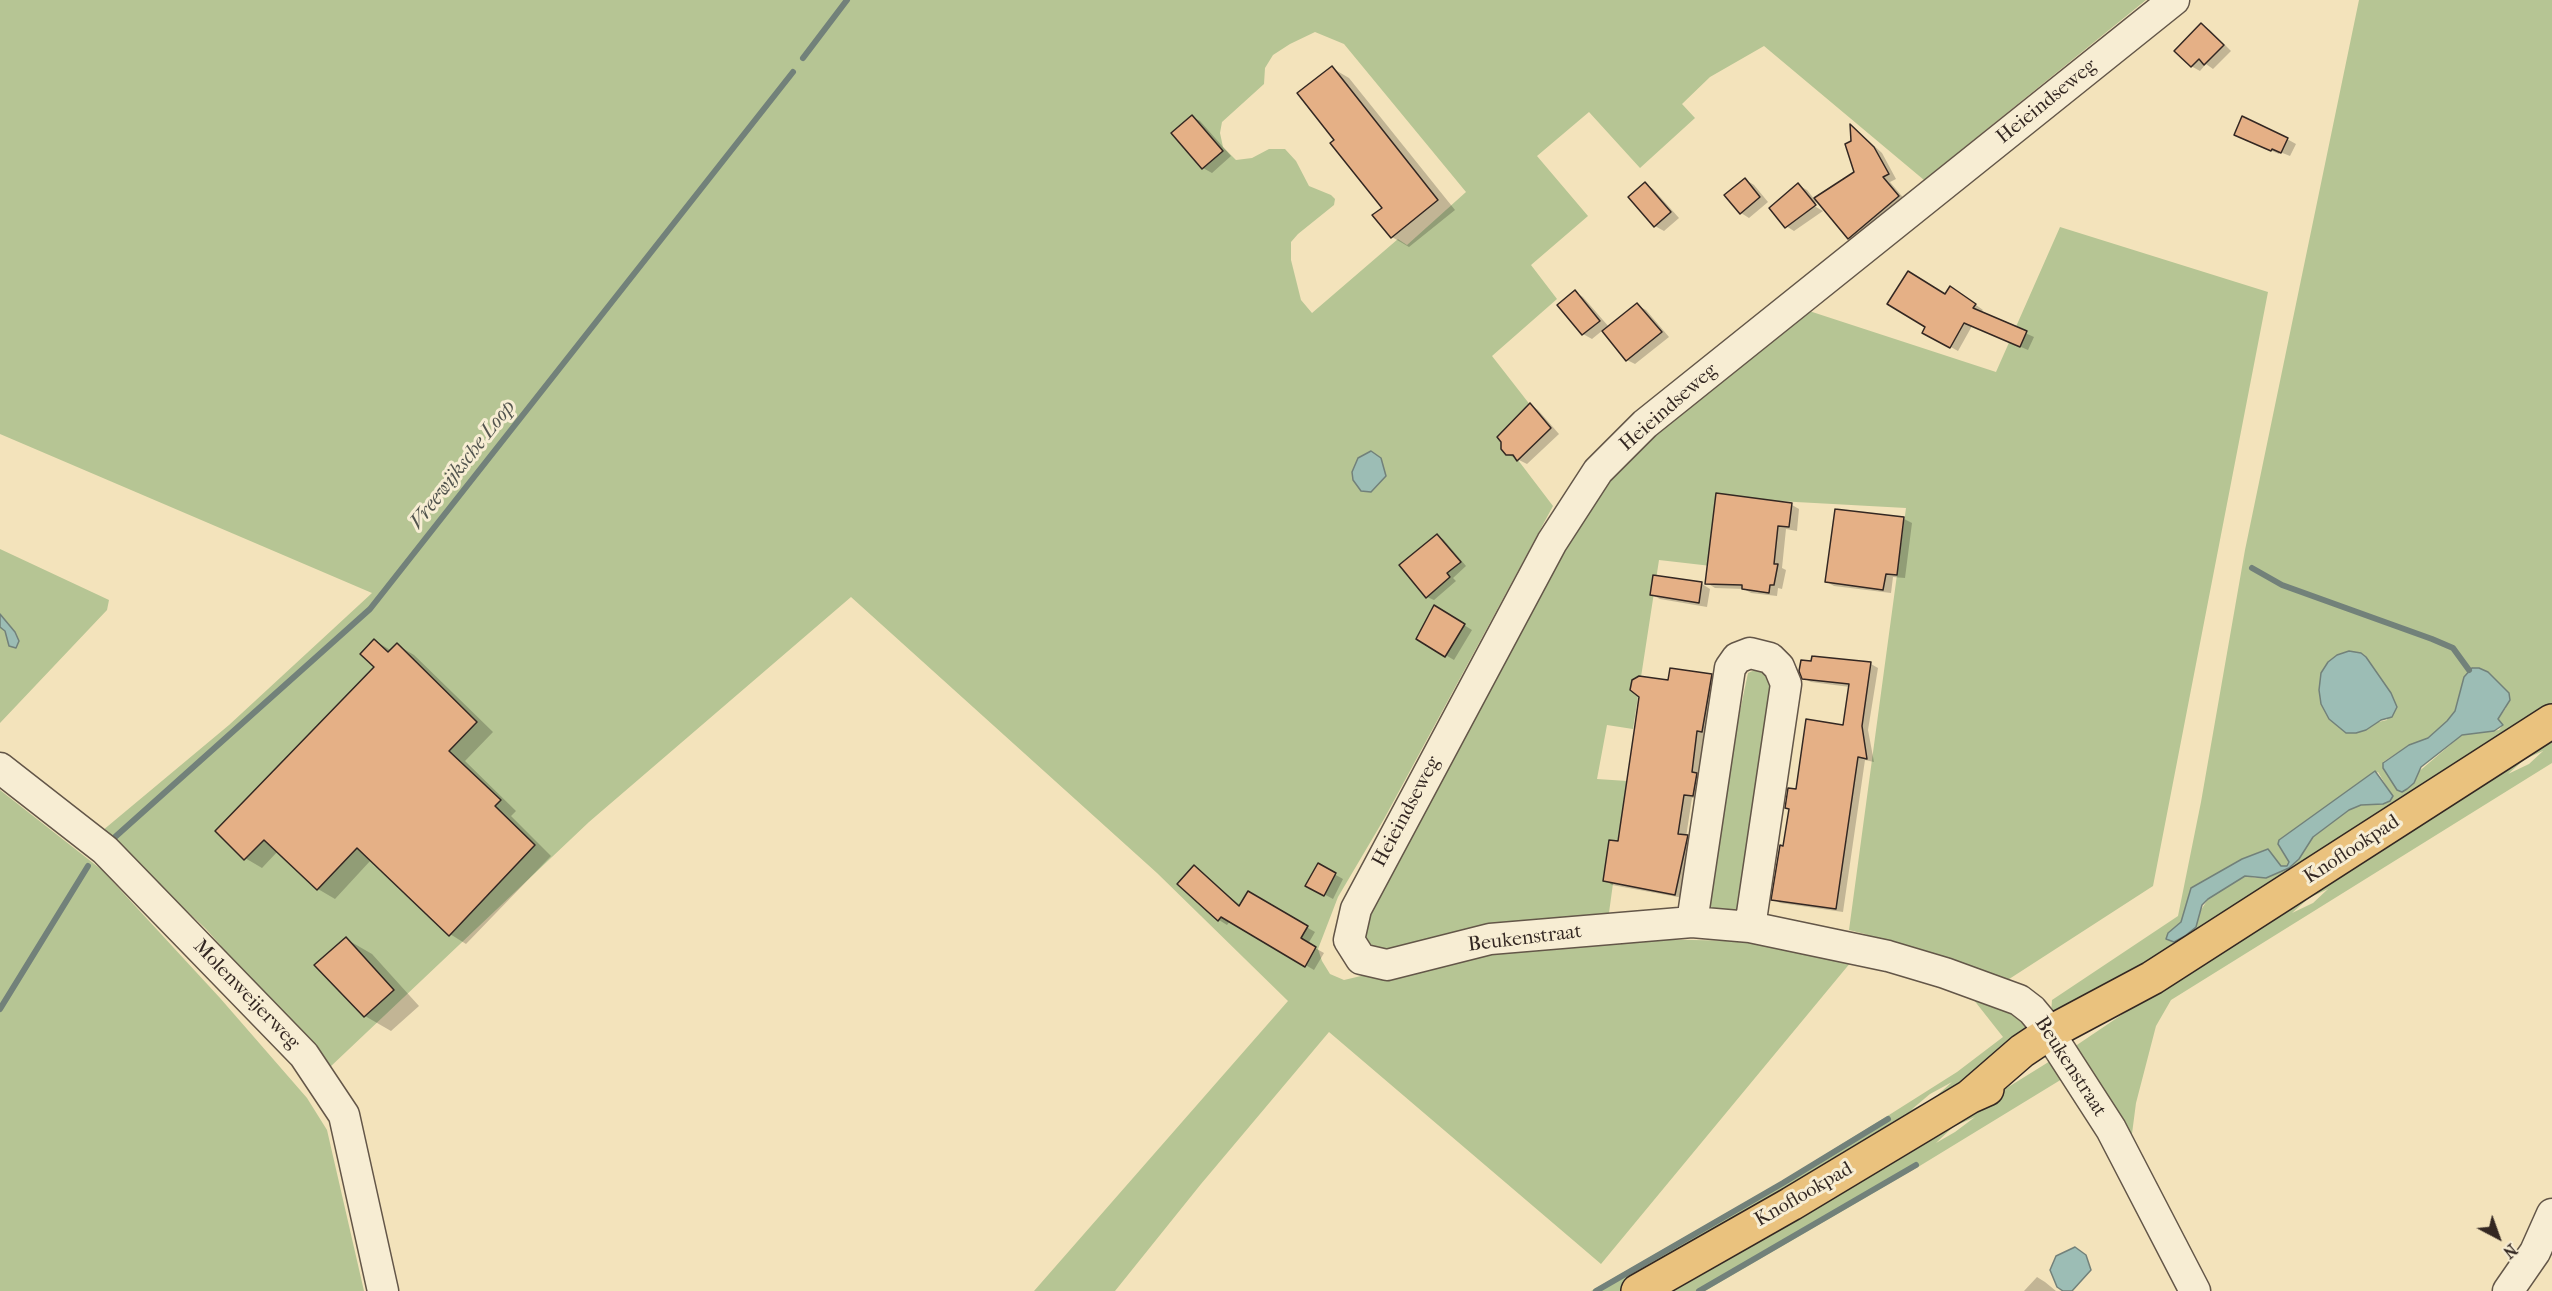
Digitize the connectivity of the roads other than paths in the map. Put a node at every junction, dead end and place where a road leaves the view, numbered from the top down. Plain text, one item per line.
1 (2174, 0) edge
2 (2552, 721) edge
3 (0, 768) edge
4 (1692, 921) junction
5 (1750, 927) junction
6 (1361, 959) joint
7 (2053, 1041) junction
8 (2552, 1214) edge
9 (382, 1291) edge
10 (1638, 1291) edge
11 (2195, 1291) edge
12 (2508, 1291) edge

1 - 6 street, Heieindseweg
2 - 7 main road, Knoflookpad
3 - 9 street, Molenweijerweg
4 - 5 street, Beukenstraat
4 - 5 street
4 - 6 street, Beukenstraat
5 - 7 street, Beukenstraat
7 - 10 main road, Knoflookpad
7 - 11 street, Beukenstraat
8 - 12 street

